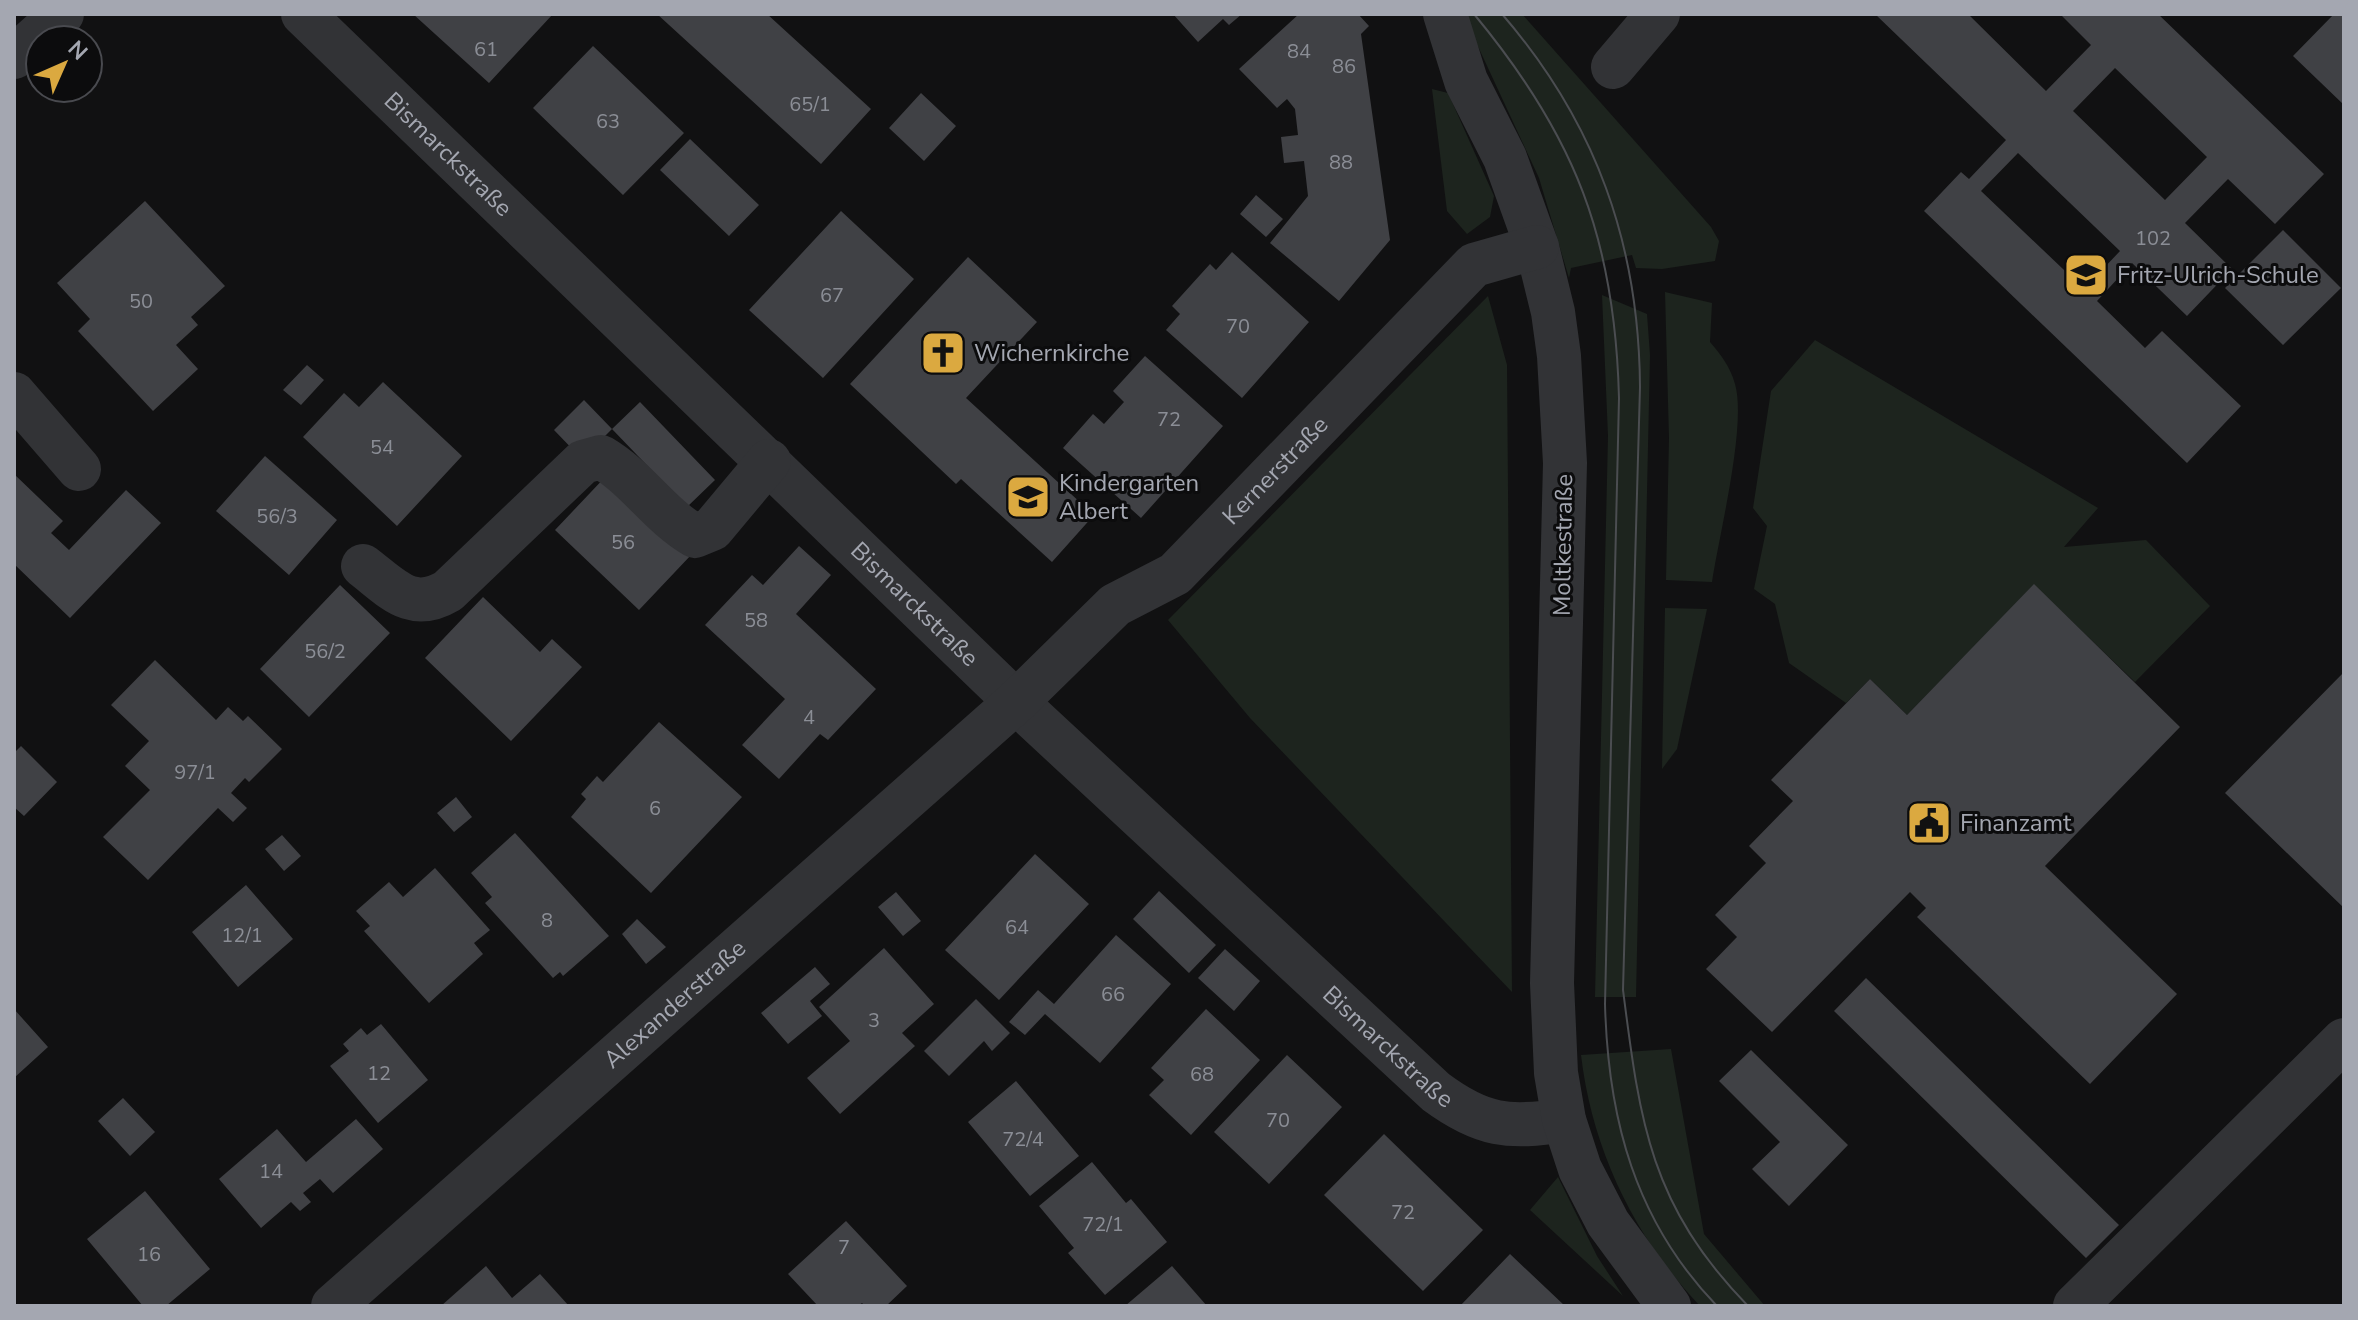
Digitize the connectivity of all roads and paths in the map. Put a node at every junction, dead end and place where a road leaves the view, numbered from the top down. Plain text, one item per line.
1 (62, 14) edge
2 (303, 14) edge
3 (1412, 14) edge
4 (1445, 14) edge
5 (1658, 14) edge
6 (14, 57) edge
7 (1613, 67) dead end
8 (1466, 81) junction
9 (1537, 247) junction
10 (14, 394) edge
11 (769, 461) junction
12 (79, 469) dead end
13 (363, 566) dead end
14 (1016, 702) junction
15 (2344, 1040) edge
16 (1564, 1120) junction
17 (333, 1306) edge
18 (1669, 1306) edge
19 (2075, 1306) edge

1 - 6 street
2 - 11 street, Bismarckstraße
3 - 8 street, Moltkestraße
4 - 8 street, Moltkestraße
5 - 7 street
8 - 9 street, Moltkestraße
9 - 14 street, Kernerstraße
9 - 16 street, Moltkestraße
10 - 12 street
11 - 13 street
11 - 14 street, Bismarckstraße
14 - 16 street, Bismarckstraße
14 - 17 street, Alexanderstraße
15 - 19 street
16 - 18 street

